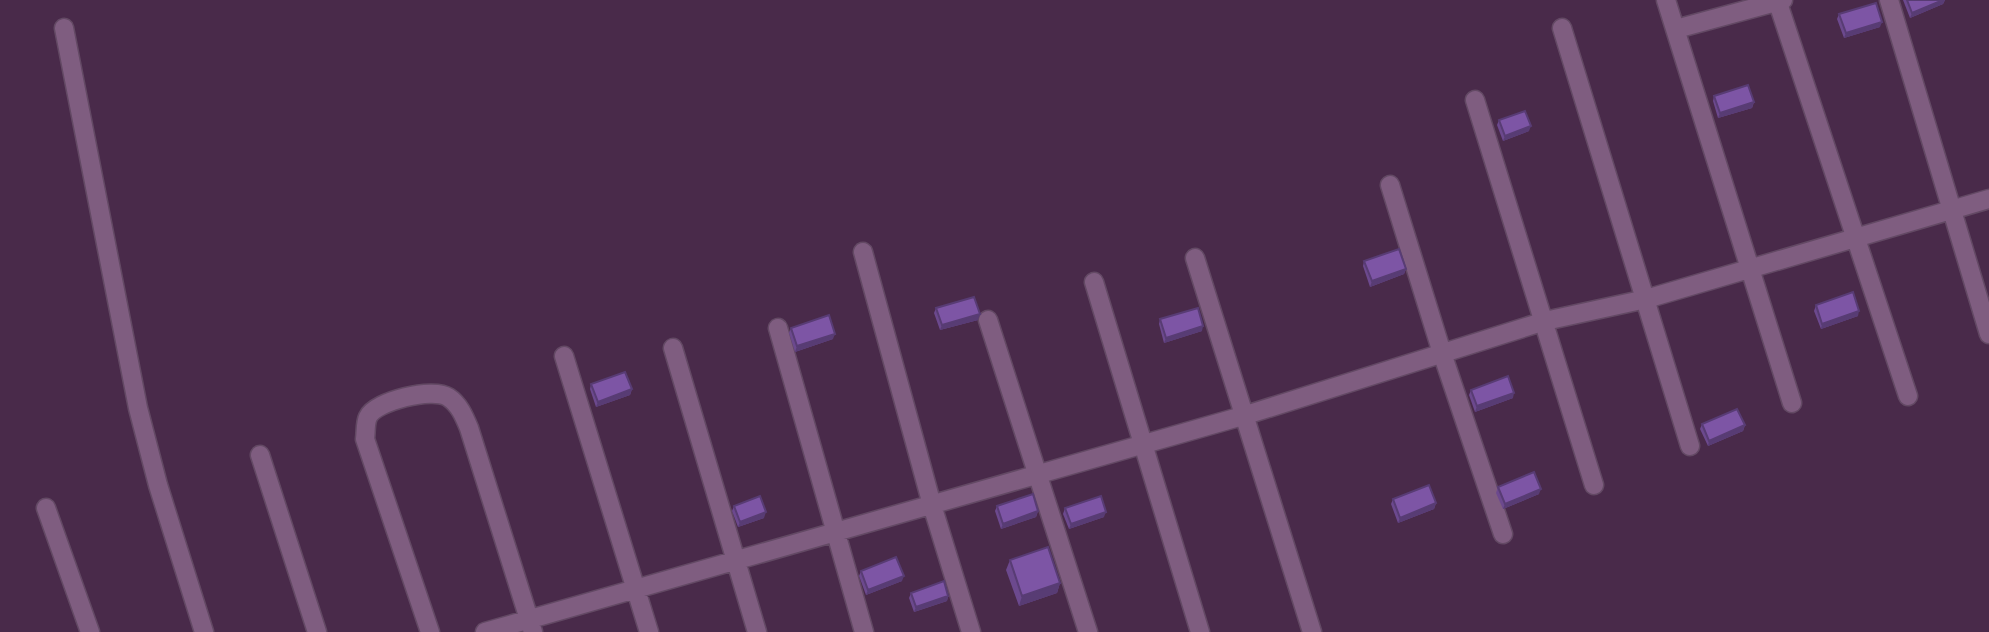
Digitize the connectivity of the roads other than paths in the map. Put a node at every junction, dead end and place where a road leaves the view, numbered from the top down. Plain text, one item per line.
1 (1666, 0) edge
2 (1889, 0) edge
3 (1779, 1) edge
4 (64, 27) dead end
5 (1562, 28) dead end
6 (1676, 29) junction
7 (1475, 100) dead end
8 (1390, 186) dead end
9 (1989, 199) edge
10 (1951, 211) junction
11 (1856, 238) junction
12 (863, 252) dead end
13 (1195, 258) dead end
14 (1751, 268) junction
15 (1094, 282) dead end
16 (1646, 299) junction
17 (988, 320) dead end
18 (1545, 321) junction
19 (778, 328) dead end
20 (1989, 334) edge
21 (673, 348) dead end
22 (1442, 353) junction
23 (564, 356) dead end
24 (1908, 396) dead end
25 (1792, 403) dead end
26 (1246, 415) junction
27 (1142, 444) junction
28 (1690, 446) dead end
29 (260, 455) dead end
30 (1037, 475) junction
31 (1594, 485) dead end
32 (932, 505) junction
33 (46, 509) dead end
34 (834, 534) junction
35 (1503, 534) dead end
36 (735, 562) junction
37 (638, 589) junction
38 (531, 626) edge
39 (90, 632) edge
40 (204, 632) edge
41 (317, 632) edge
42 (430, 632) edge
43 (485, 632) edge
44 (649, 632) edge
45 (757, 632) edge
46 (864, 632) edge
47 (971, 632) edge
48 (1088, 632) edge
49 (1200, 632) edge
50 (1312, 632) edge

1 - 6 street
2 - 10 street
3 - 6 street
3 - 11 street
4 - 40 street
5 - 16 street
6 - 14 street
7 - 18 street
8 - 22 street
9 - 10 street
10 - 11 street
10 - 20 street
11 - 14 street
11 - 24 street
12 - 32 street
13 - 26 street
14 - 16 street
14 - 25 street
15 - 27 street
16 - 18 street
16 - 28 street
17 - 30 street
18 - 22 street
18 - 31 street
19 - 34 street
21 - 36 street
22 - 26 street
22 - 35 street
23 - 37 street
26 - 27 street
26 - 50 street
27 - 30 street
27 - 49 street
29 - 41 street
30 - 32 street
30 - 48 street
32 - 34 street
32 - 47 street
33 - 39 street
34 - 36 street
34 - 46 street
36 - 37 street
36 - 45 street
37 - 38 street
37 - 44 street
38 - 42 street
38 - 43 street

